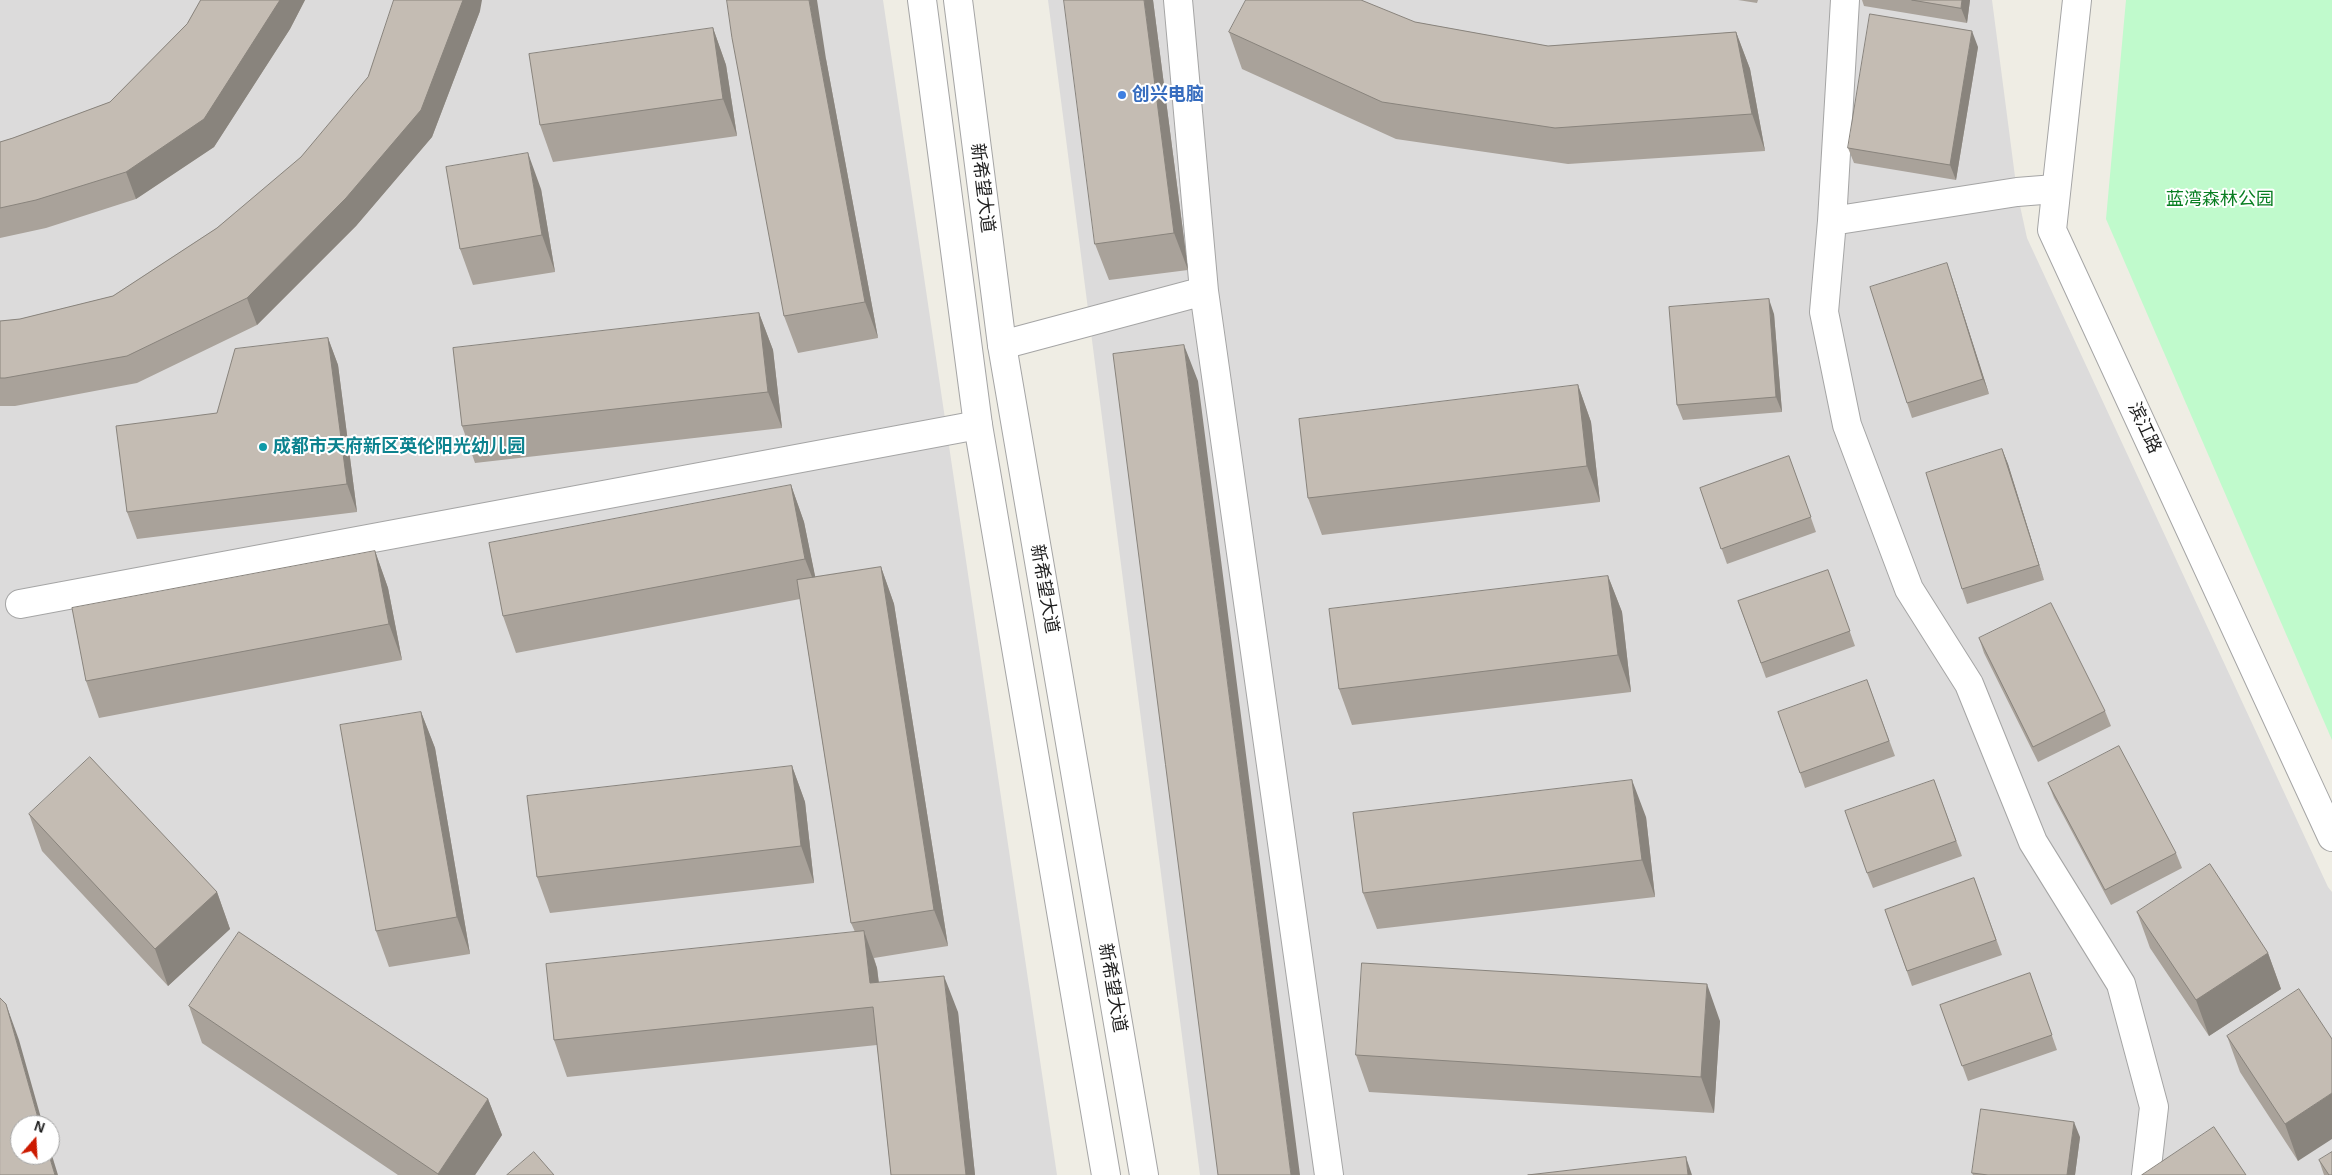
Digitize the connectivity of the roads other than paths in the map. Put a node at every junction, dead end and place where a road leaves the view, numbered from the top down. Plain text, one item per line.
1 (922, 0) edge
2 (958, 0) edge
3 (1178, 0) edge
4 (1845, 0) edge
5 (2077, 0) edge
6 (2055, 188) junction
7 (1832, 221) junction
8 (1204, 292) junction
9 (1002, 344) junction
10 (978, 426) junction
11 (20, 604) dead end
12 (2332, 837) edge
13 (1106, 1175) edge
14 (1144, 1175) edge
15 (1329, 1175) edge
16 (2146, 1175) edge

1 - 10 street
2 - 9 street, 新希望大道
3 - 8 street
4 - 7 street
5 - 6 street, 滨江路
6 - 7 street
6 - 12 street, 滨江路
7 - 16 street
8 - 9 street
8 - 15 street
9 - 14 street, 新希望大道
10 - 11 street
10 - 13 street

